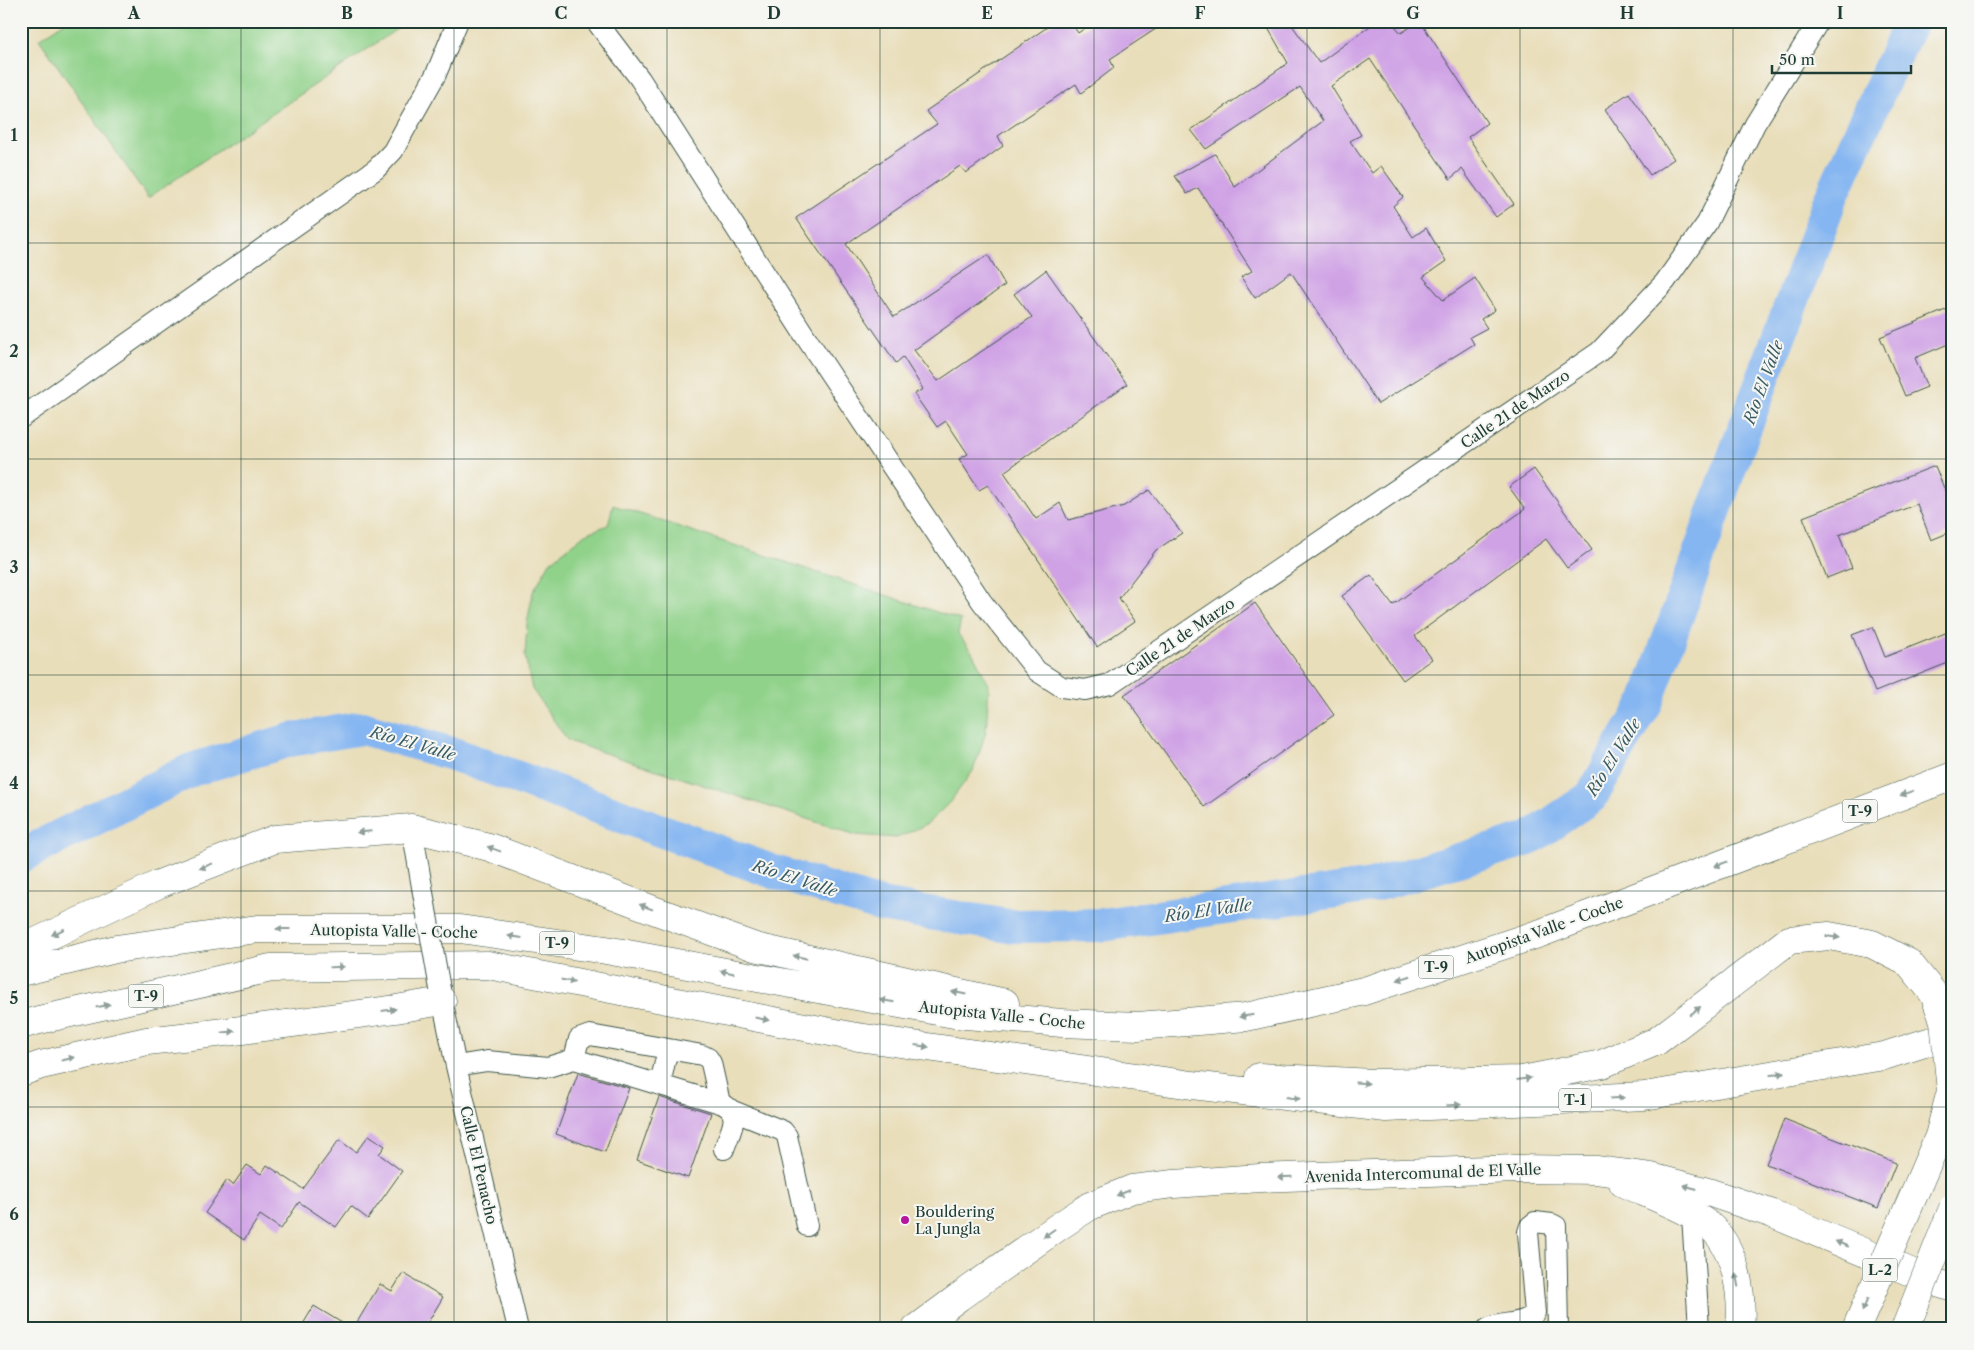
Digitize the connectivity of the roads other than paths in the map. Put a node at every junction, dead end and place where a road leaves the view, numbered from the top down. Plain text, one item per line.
1 (458, 21) edge
2 (596, 21) edge
3 (1819, 21) edge
4 (21, 418) edge
5 (1953, 776) edge
6 (412, 828) junction
7 (21, 949) edge
8 (21, 972) edge
9 (441, 995) junction
10 (1091, 1024) junction
11 (21, 1025) edge
12 (1953, 1034) edge
13 (668, 1049) junction
14 (574, 1059) junction
15 (456, 1066) junction
16 (21, 1072) edge
17 (660, 1084) junction
18 (1192, 1085) junction
19 (727, 1107) junction
20 (1953, 1137) edge
21 (724, 1149) dead end
22 (1596, 1170) junction
23 (1953, 1208) edge
24 (1906, 1212) junction
25 (1692, 1215) junction
26 (807, 1226) dead end
27 (1953, 1288) edge
28 (518, 1329) edge
29 (916, 1329) edge
30 (1487, 1329) edge
31 (1558, 1329) edge
32 (1699, 1329) edge
33 (1740, 1329) edge
34 (1856, 1329) edge
35 (1905, 1329) edge

1 - 4 street
2 - 3 street, Calle 21 de Marzo
5 -> 10 main road, Autopista Valle - Coche / T-9
6 -> 7 main road
6 - 9 street, Calle El Penacho, bridge
10 -> 6 main road
10 -> 8 main road, Autopista Valle - Coche / T-9
9 - 15 street, Calle El Penacho
16 -> 9 main road
11 -> 18 main road, T-9
18 -> 12 main road, T-1
13 - 14 street
13 - 17 street
13 - 19 street
14 - 15 street
14 - 17 street
15 - 28 street, Calle El Penacho
17 - 19 street
18 -> 24 main road, bridge
19 - 21 street
19 - 26 street
20 - 24 main road, L-2, bridge
22 - 25 main road
27 -> 22 main road, Avenida Intercomunal de El Valle
22 -> 29 main road, Avenida Intercomunal de El Valle
23 - 35 main road, bridge
24 -> 34 main road, L-2, bridge
25 - 32 street
33 -> 25 main road
30 - 31 street

